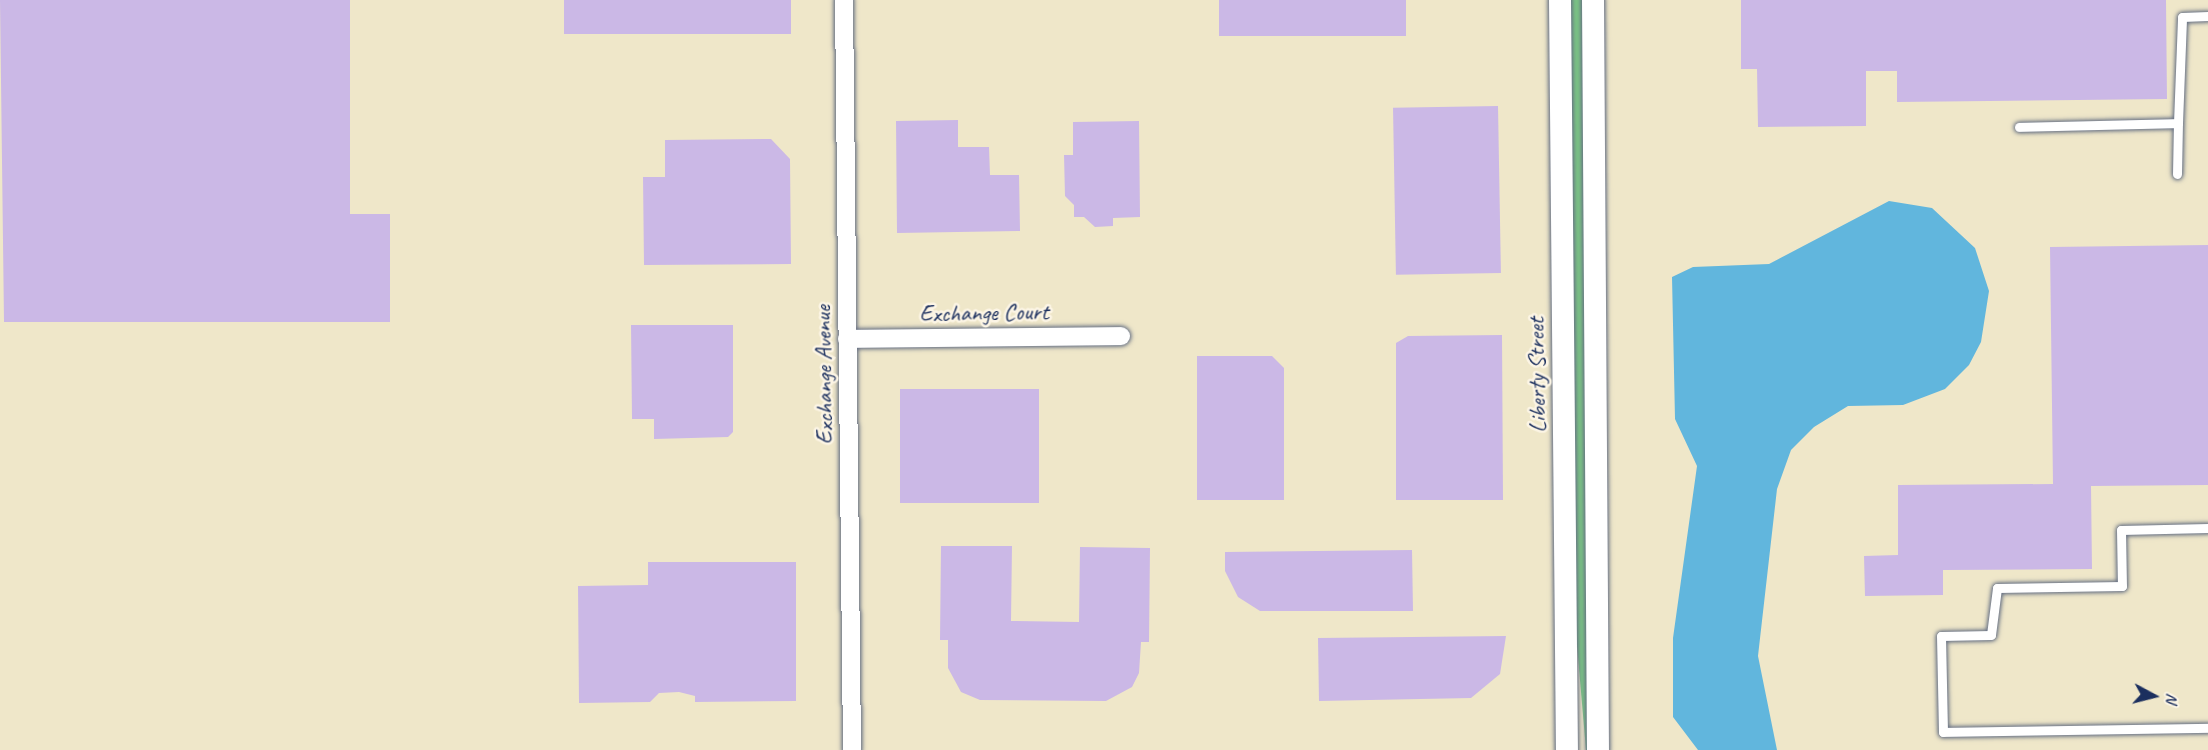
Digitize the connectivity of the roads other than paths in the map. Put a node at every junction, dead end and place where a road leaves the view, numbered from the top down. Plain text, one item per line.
1 (844, 0) edge
2 (1560, 0) edge
3 (1593, 0) edge
4 (2208, 16) edge
5 (2178, 123) junction
6 (2019, 127) dead end
7 (2177, 174) dead end
8 (1121, 336) dead end
9 (847, 339) junction
10 (2208, 528) edge
11 (2208, 728) edge
12 (852, 750) edge
13 (1567, 750) edge
14 (1598, 750) edge

1 - 9 street, Exchange Avenue
2 - 13 street, Liberty Street
3 - 14 street
4 - 5 lane
5 - 6 lane
5 - 7 lane
8 - 9 street, Exchange Court
9 - 12 street, Exchange Avenue
10 - 11 lane

